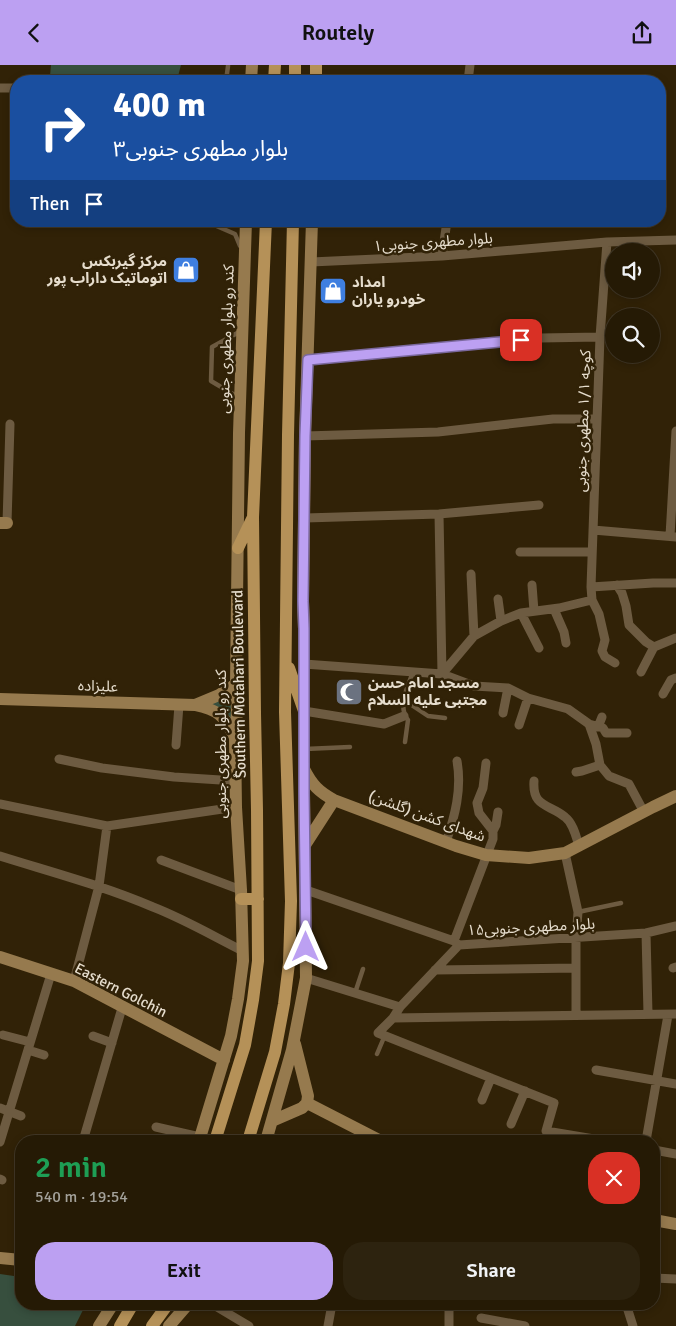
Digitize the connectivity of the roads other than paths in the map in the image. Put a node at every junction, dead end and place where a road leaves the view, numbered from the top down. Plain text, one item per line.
1 (222, 65) edge
2 (228, 66) edge
3 (219, 227) edge
4 (246, 227) edge
5 (266, 227) edge
6 (293, 227) edge
7 (312, 227) edge
8 (446, 227) edge
9 (676, 240) edge
10 (607, 242) junction
11 (442, 256) junction
12 (244, 258) junction
13 (311, 263) junction
14 (242, 330) junction
15 (600, 337) junction
16 (308, 360) junction
17 (240, 398) junction
18 (597, 419) junction
19 (10, 425) dead end
20 (676, 431) edge
21 (305, 436) junction
22 (539, 505) dead end
23 (439, 514) junction
24 (253, 517) junction
25 (305, 518) junction
26 (4, 523) edge
27 (592, 530) junction
28 (673, 537) edge
29 (238, 548) junction
30 (520, 552) dead end
31 (592, 552) junction
32 (471, 575) dead end
33 (676, 583) edge
34 (532, 585) dead end
35 (617, 585) junction
36 (591, 587) junction
37 (498, 599) dead end
38 (592, 600) junction
39 (554, 609) junction
40 (534, 611) junction
41 (521, 613) junction
42 (501, 621) junction
43 (675, 627) edge
44 (474, 636) junction
45 (674, 638) edge
46 (566, 643) dead end
47 (654, 647) junction
48 (539, 648) dead end
49 (286, 659) junction
50 (614, 663) dead end
51 (304, 664) junction
52 (413, 672) junction
53 (641, 672) dead end
54 (442, 674) junction
55 (676, 678) edge
56 (236, 684) junction
57 (508, 688) junction
58 (663, 694) dead end
59 (528, 698) junction
60 (0, 699) edge
61 (404, 700) junction
62 (179, 705) junction
63 (194, 705) junction
64 (304, 711) junction
65 (503, 713) dead end
66 (404, 716) junction
67 (602, 717) dead end
68 (445, 718) dead end
69 (519, 725) dead end
70 (593, 725) junction
71 (627, 733) dead end
72 (235, 738) junction
73 (405, 742) dead end
74 (176, 745) dead end
75 (350, 747) dead end
76 (304, 749) junction
77 (58, 759) dead end
78 (457, 761) dead end
79 (486, 763) dead end
80 (600, 765) junction
81 (304, 769) junction
82 (576, 771) dead end
83 (236, 781) junction
84 (534, 781) dead end
85 (676, 797) edge
86 (334, 800) junction
87 (0, 804) edge
88 (236, 807) junction
89 (498, 812) dead end
90 (644, 812) junction
91 (107, 826) junction
92 (493, 831) junction
93 (446, 842) junction
94 (305, 845) junction
95 (579, 846) junction
96 (565, 853) junction
97 (486, 855) junction
98 (0, 856) edge
99 (161, 860) dead end
100 (99, 887) junction
101 (306, 890) junction
102 (241, 894) junction
103 (258, 899) junction
104 (621, 903) dead end
105 (578, 913) junction
106 (676, 926) edge
107 (306, 933) junction
108 (646, 933) junction
109 (576, 939) junction
110 (456, 943) junction
111 (243, 951) junction
112 (0, 957) edge
113 (289, 963) junction
114 (576, 968) junction
115 (363, 969) dead end
116 (435, 970) junction
117 (51, 974) junction
118 (306, 978) junction
119 (74, 981) junction
120 (355, 993) junction
121 (400, 1007) junction
122 (122, 1008) junction
123 (648, 1014) junction
124 (576, 1015) junction
125 (672, 1015) edge
126 (393, 1018) junction
127 (382, 1034) junction
128 (4, 1035) dead end
129 (93, 1036) dead end
130 (294, 1041) junction
131 (112, 1043) junction
132 (29, 1046) junction
133 (377, 1054) dead end
134 (44, 1055) dead end
135 (224, 1061) junction
136 (596, 1070) dead end
137 (491, 1078) junction
138 (656, 1081) junction
139 (676, 1084) edge
140 (525, 1091) junction
141 (482, 1100) dead end
142 (307, 1103) junction
143 (0, 1108) edge
144 (10, 1112) junction
145 (22, 1116) dead end
146 (272, 1121) junction
147 (511, 1124) dead end
148 (156, 1127) dead end
149 (85, 1135) edge
150 (185, 1135) edge
151 (200, 1135) edge
152 (217, 1135) edge
153 (250, 1135) edge
154 (268, 1135) edge
155 (369, 1135) edge
156 (570, 1135) edge
157 (647, 1135) edge
158 (0, 1143) edge
159 (660, 1151) edge
160 (676, 1154) edge
161 (660, 1221) edge
162 (676, 1224) edge
163 (0, 1258) edge
164 (15, 1259) edge
165 (660, 1278) edge
166 (676, 1279) edge
167 (108, 1310) edge
168 (129, 1310) edge
169 (164, 1310) edge
170 (183, 1310) edge
171 (222, 1310) edge
172 (331, 1310) edge
173 (449, 1310) edge
174 (628, 1310) edge
175 (481, 1318) dead end
176 (99, 1326) edge
177 (120, 1326) edge
178 (152, 1326) edge
179 (169, 1326) edge
180 (249, 1326) edge
181 (328, 1326) edge
182 (449, 1326) edge
183 (525, 1326) edge
184 (633, 1326) edge

1 - 2 lane
3 - 12 lane
4 - 12 main road, کند رو بلوار مطهری جنوبی
5 - 24 main road, ُSouthern Motahari Boulevard
6 - 49 main road
7 - 13 main road
8 - 11 street
9 - 10 street, ۱بلوار مطهری جنوبی
10 - 11 street, ۱بلوار مطهری جنوبی
10 - 15 street, کوچه ۱/۱ مطهری جنوبی
11 - 13 street, ۱بلوار مطهری جنوبی
12 - 14 main road, کند رو بلوار مطهری جنوبی
13 - 16 main road
14 - 17 main road, کند رو بلوار مطهری جنوبی
14 - 17 lane
15 - 16 street
15 - 18 street, کوچه ۱/۱ مطهری جنوبی
16 - 21 main road
17 - 29 main road, کند رو بلوار مطهری جنوبی
18 - 21 street
18 - 27 street, کوچه ۱/۱ مطهری جنوبی
19 - 26 street
20 - 28 street
21 - 25 main road
22 - 23 street
23 - 25 street
23 - 54 street
24 - 29 main road
24 - 103 main road, ُSouthern Motahari Boulevard
25 - 51 main road
27 - 28 street
27 - 31 street, کوچه ۱/۱ مطهری جنوبی
29 - 56 main road, کند رو بلوار مطهری جنوبی
30 - 31 street
31 - 36 street, کوچه ۱/۱ مطهری جنوبی
32 - 44 street
33 - 35 street
34 - 40 street
35 - 36 street
35 - 47 street
36 - 38 street, کوچه ۱/۱ مطهری جنوبی
37 - 42 street
38 - 39 street
38 - 50 street, کوچه ۱/۱ مطهری جنوبی
39 - 40 street
39 - 46 street
40 - 41 street
41 - 42 street
41 - 48 street
42 - 44 street
43 - 45 street
44 - 54 street
45 - 47 street
47 - 53 street
49 - 64 main road
49 - 113 main road
51 - 52 street
51 - 64 main road
52 - 54 street
52 - 61 lane
54 - 57 street
55 - 58 street
56 - 63 main road, علیزاده
56 - 72 main road, کند رو بلوار مطهری جنوبی
57 - 59 street
57 - 65 street
59 - 69 street
59 - 70 street
60 - 62 main road, علیزاده
61 - 66 lane
61 - 68 lane
62 - 63 main road, علیزاده
62 - 74 street
63 - 72 main road, علیزاده
64 - 66 street
64 - 76 main road
66 - 73 lane
67 - 70 street
70 - 71 street
70 - 80 street
72 - 83 main road, کند رو بلوار مطهری جنوبی
75 - 76 lane
76 - 81 main road
77 - 83 street
78 - 93 street
79 - 92 street
80 - 82 street
80 - 90 street
81 - 86 main road, شهدای کشن (گلشن)
81 - 94 main road
83 - 88 main road, کند رو بلوار مطهری جنوبی
84 - 95 street
85 - 90 main road, شهدای کشن (گلشن)
86 - 93 main road, شهدای کشن (گلشن)
86 - 94 main road
87 - 91 street
88 - 91 street
88 - 102 main road, کند رو بلوار مطهری جنوبی
89 - 92 street
90 - 95 main road, شهدای کشن (گلشن)
91 - 100 street
92 - 97 street
93 - 97 main road, شهدای کشن (گلشن)
94 - 101 main road
95 - 96 main road, شهدای کشن (گلشن)
96 - 97 main road, شهدای کشن (گلشن)
96 - 105 street
97 - 110 street
98 - 100 street
99 - 102 street
100 - 111 street
100 - 119 street
101 - 107 main road
101 - 110 street, بلوار مطهری جنوبی۱۵
102 - 103 main road
102 - 111 main road, کند رو بلوار مطهری جنوبی
103 - 152 main road, ُSouthern Motahari Boulevard
104 - 105 lane
105 - 109 street
106 - 108 street, بلوار مطهری جنوبی۱۵
107 - 113 main road
107 - 118 main road
108 - 109 street, بلوار مطهری جنوبی۱۵
108 - 123 street
109 - 110 street, بلوار مطهری جنوبی۱۵
109 - 114 street
110 - 116 street
111 - 135 main road, کند رو بلوار مطهری جنوبی
112 - 117 main road, Eastern Golchin
113 - 153 main road
114 - 116 street
114 - 124 street
115 - 120 lane
116 - 121 street
117 - 119 main road, Eastern Golchin
117 - 132 street
118 - 120 street
118 - 130 main road
119 - 122 main road, Eastern Golchin
120 - 121 street
121 - 126 street
122 - 131 street
122 - 135 main road, Eastern Golchin
123 - 124 street
123 - 125 street
124 - 126 street
125 - 138 street
126 - 127 street
127 - 133 lane
127 - 137 street
128 - 132 street
129 - 131 street
130 - 142 main road
130 - 146 main road
131 - 149 street
132 - 134 street
132 - 144 street
135 - 151 main road, کند رو بلوار مطهری جنوبی
136 - 138 street
137 - 140 street
137 - 141 street
138 - 139 street
138 - 157 street
140 - 147 street
140 - 156 street
142 - 146 main road
142 - 155 main road
143 - 144 street
144 - 145 street
144 - 158 street
146 - 154 main road
148 - 150 street
159 - 160 street
161 - 162 main road
163 - 164 main road
165 - 166 street
167 - 176 main road
168 - 177 main road
169 - 178 main road
170 - 179 main road
171 - 180 street
172 - 181 street
173 - 182 street
174 - 184 street
175 - 183 street

